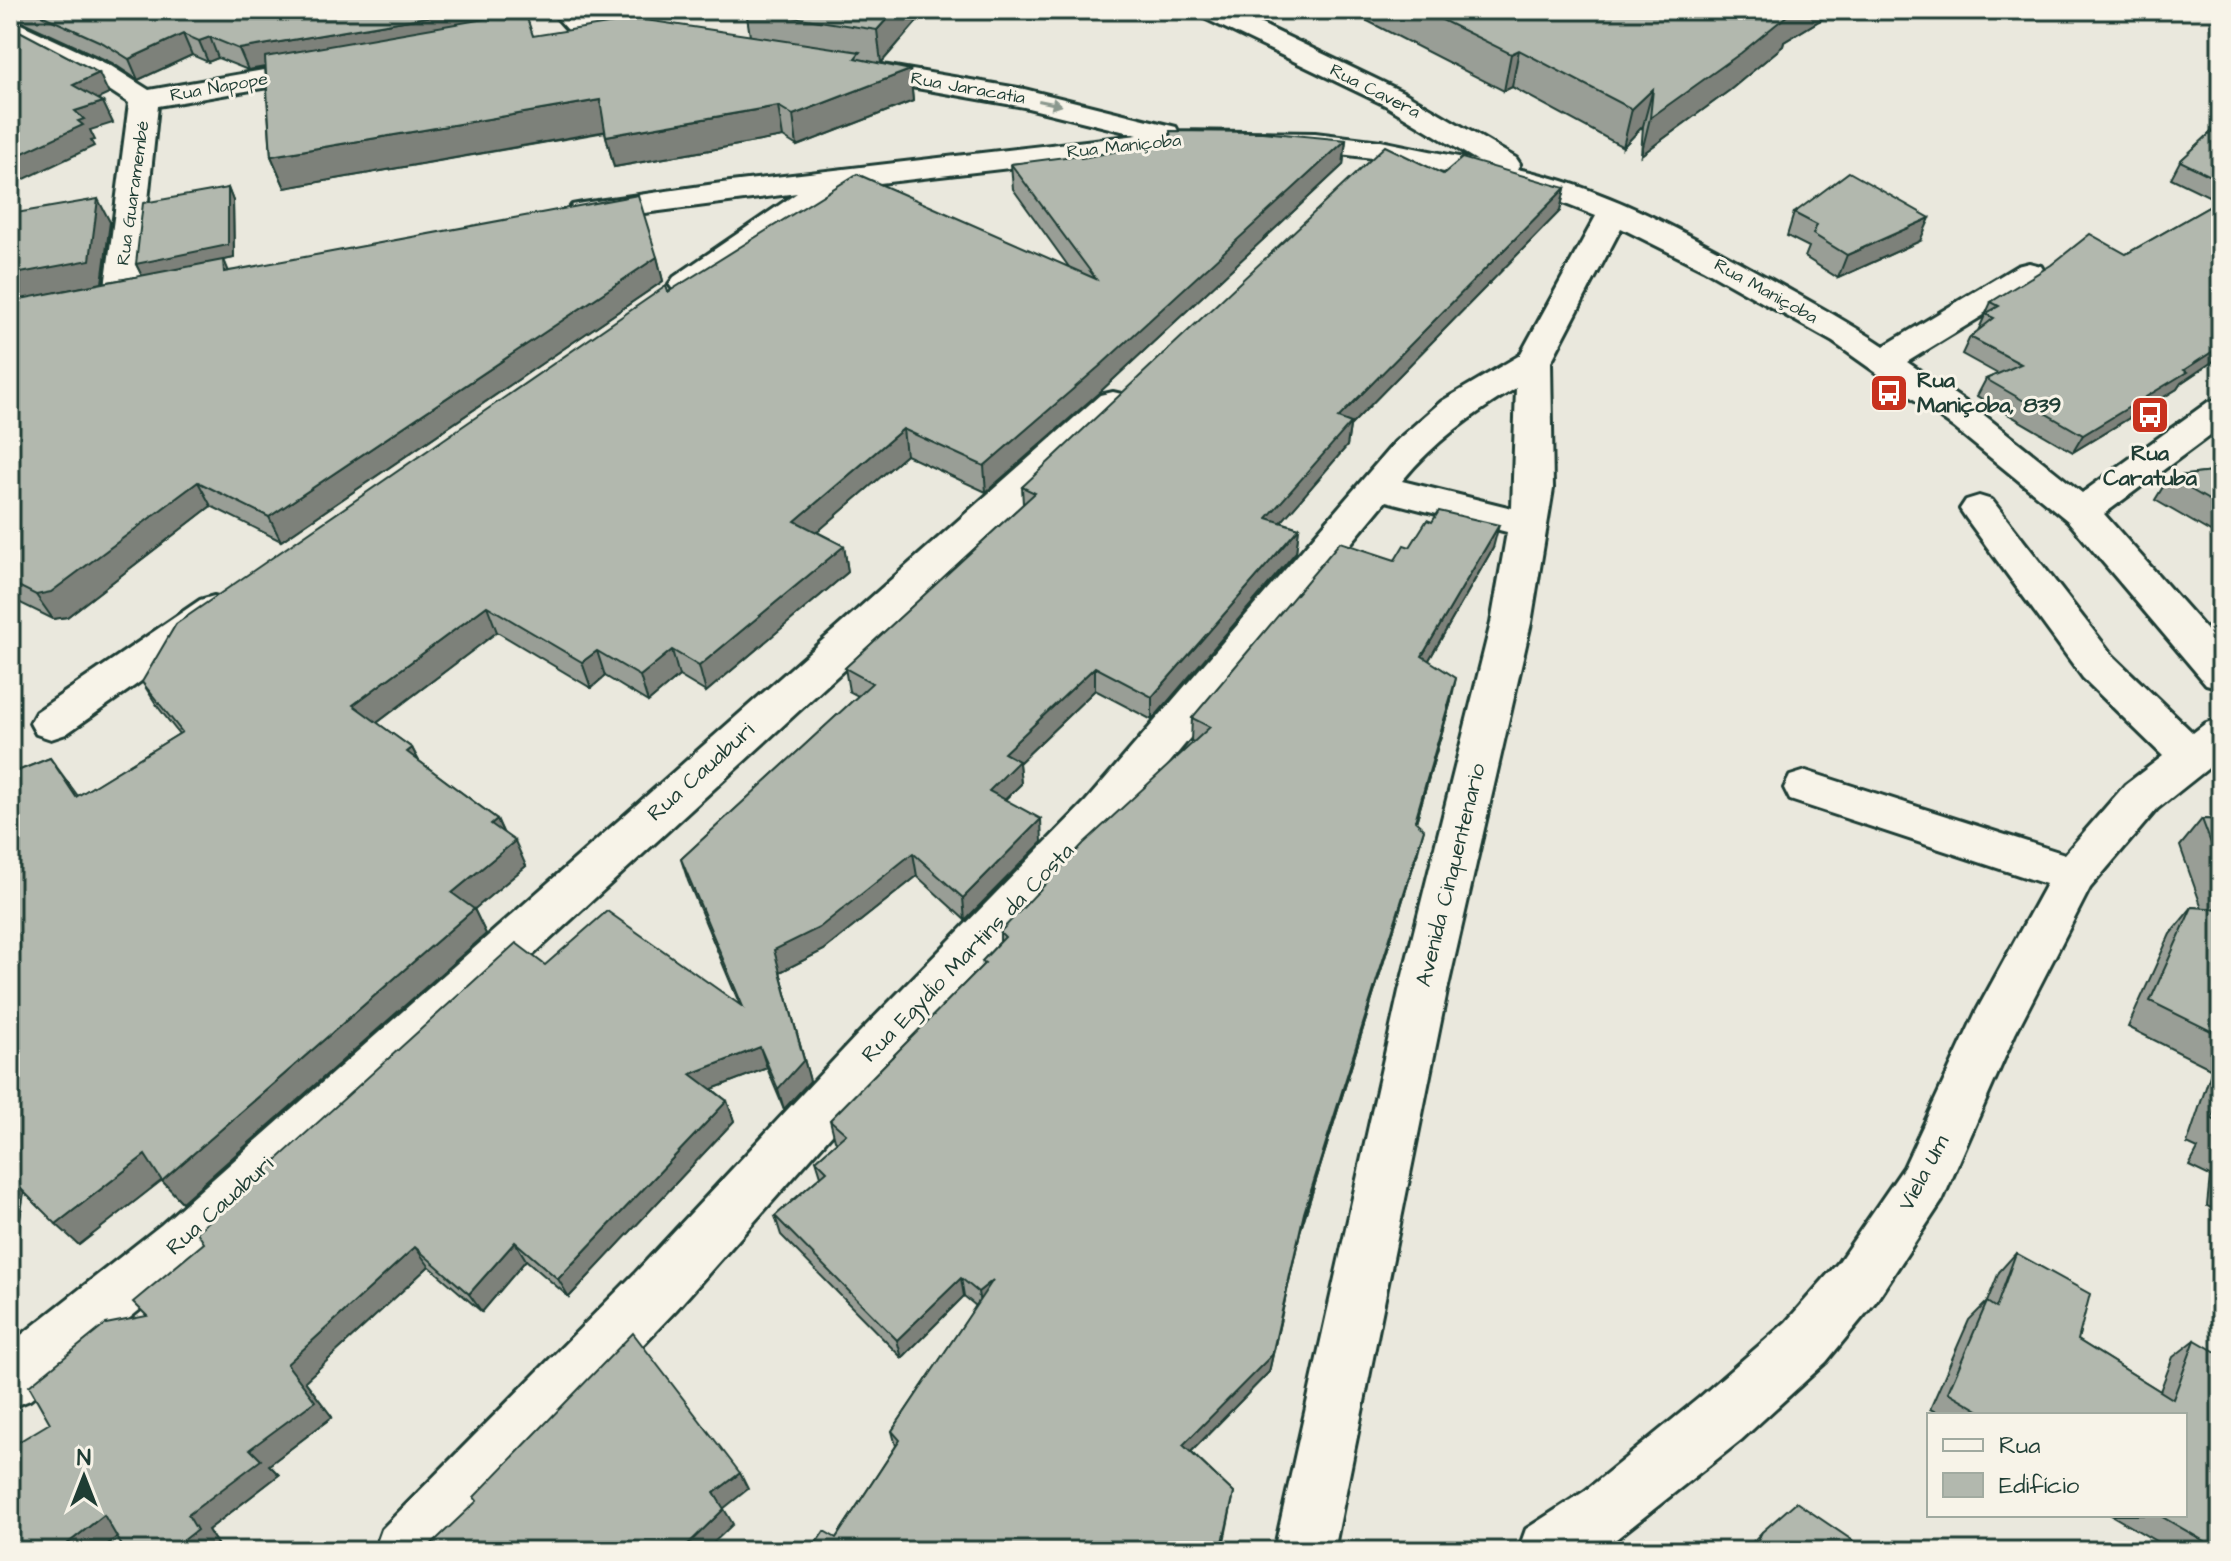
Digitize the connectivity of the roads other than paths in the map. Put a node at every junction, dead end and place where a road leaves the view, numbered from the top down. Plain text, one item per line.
1 (1210, 10) edge
2 (563, 21) edge
3 (10, 27) edge
4 (681, 44) edge
5 (361, 62) edge
6 (833, 66) edge
7 (144, 100) junction
8 (1184, 139) junction
9 (1381, 150) junction
10 (838, 179) junction
11 (1535, 182) junction
12 (1346, 183) edge
13 (1614, 212) junction
14 (546, 218) edge
15 (2029, 273) dead end
16 (122, 294) edge
17 (655, 306) edge
18 (1883, 361) junction
19 (1534, 362) junction
20 (1139, 379) edge
21 (2221, 410) edge
22 (1374, 486) junction
23 (1979, 509) dead end
24 (2081, 512) junction
25 (1529, 525) junction
26 (248, 587) edge
27 (2221, 673) edge
28 (51, 723) dead end
29 (2206, 745) edge
30 (1806, 788) dead end
31 (2074, 875) junction
32 (10, 1380) edge
33 (404, 1551) edge
34 (1304, 1551) edge
35 (1548, 1551) edge

1 - 11 street, Rua Cavera
2 - 4 street
3 - 7 street, Rua Guaramembé
5 - 7 street, Rua Napope
6 -> 8 street, Rua Jaracatia
7 - 16 street, Rua Guaramembé
8 - 9 street, Rua Maniçoba
8 - 10 street, Rua Maniçoba
9 - 11 street, Rua Maniçoba
9 - 12 street
10 - 14 street, Rua Maniçoba
10 - 17 street
11 - 13 street, Rua Maniçoba
13 - 18 street, Rua Maniçoba
13 - 19 street, Avenida Cinquentenario
15 - 18 street
18 - 24 street, Rua Maniçoba
19 - 22 street, Rua Egydio Martins da Costa
19 - 25 street, Avenida Cinquentenario
20 - 32 street, Rua Cauaburi
21 - 24 street
22 - 25 street
22 - 33 street, Rua Egydio Martins da Costa
23 - 29 street
24 - 27 street, Rua Maniçoba
25 - 34 street, Avenida Cinquentenario
26 - 28 street
29 - 31 street, Viela Um
30 - 31 street
31 - 35 street, Viela Um

